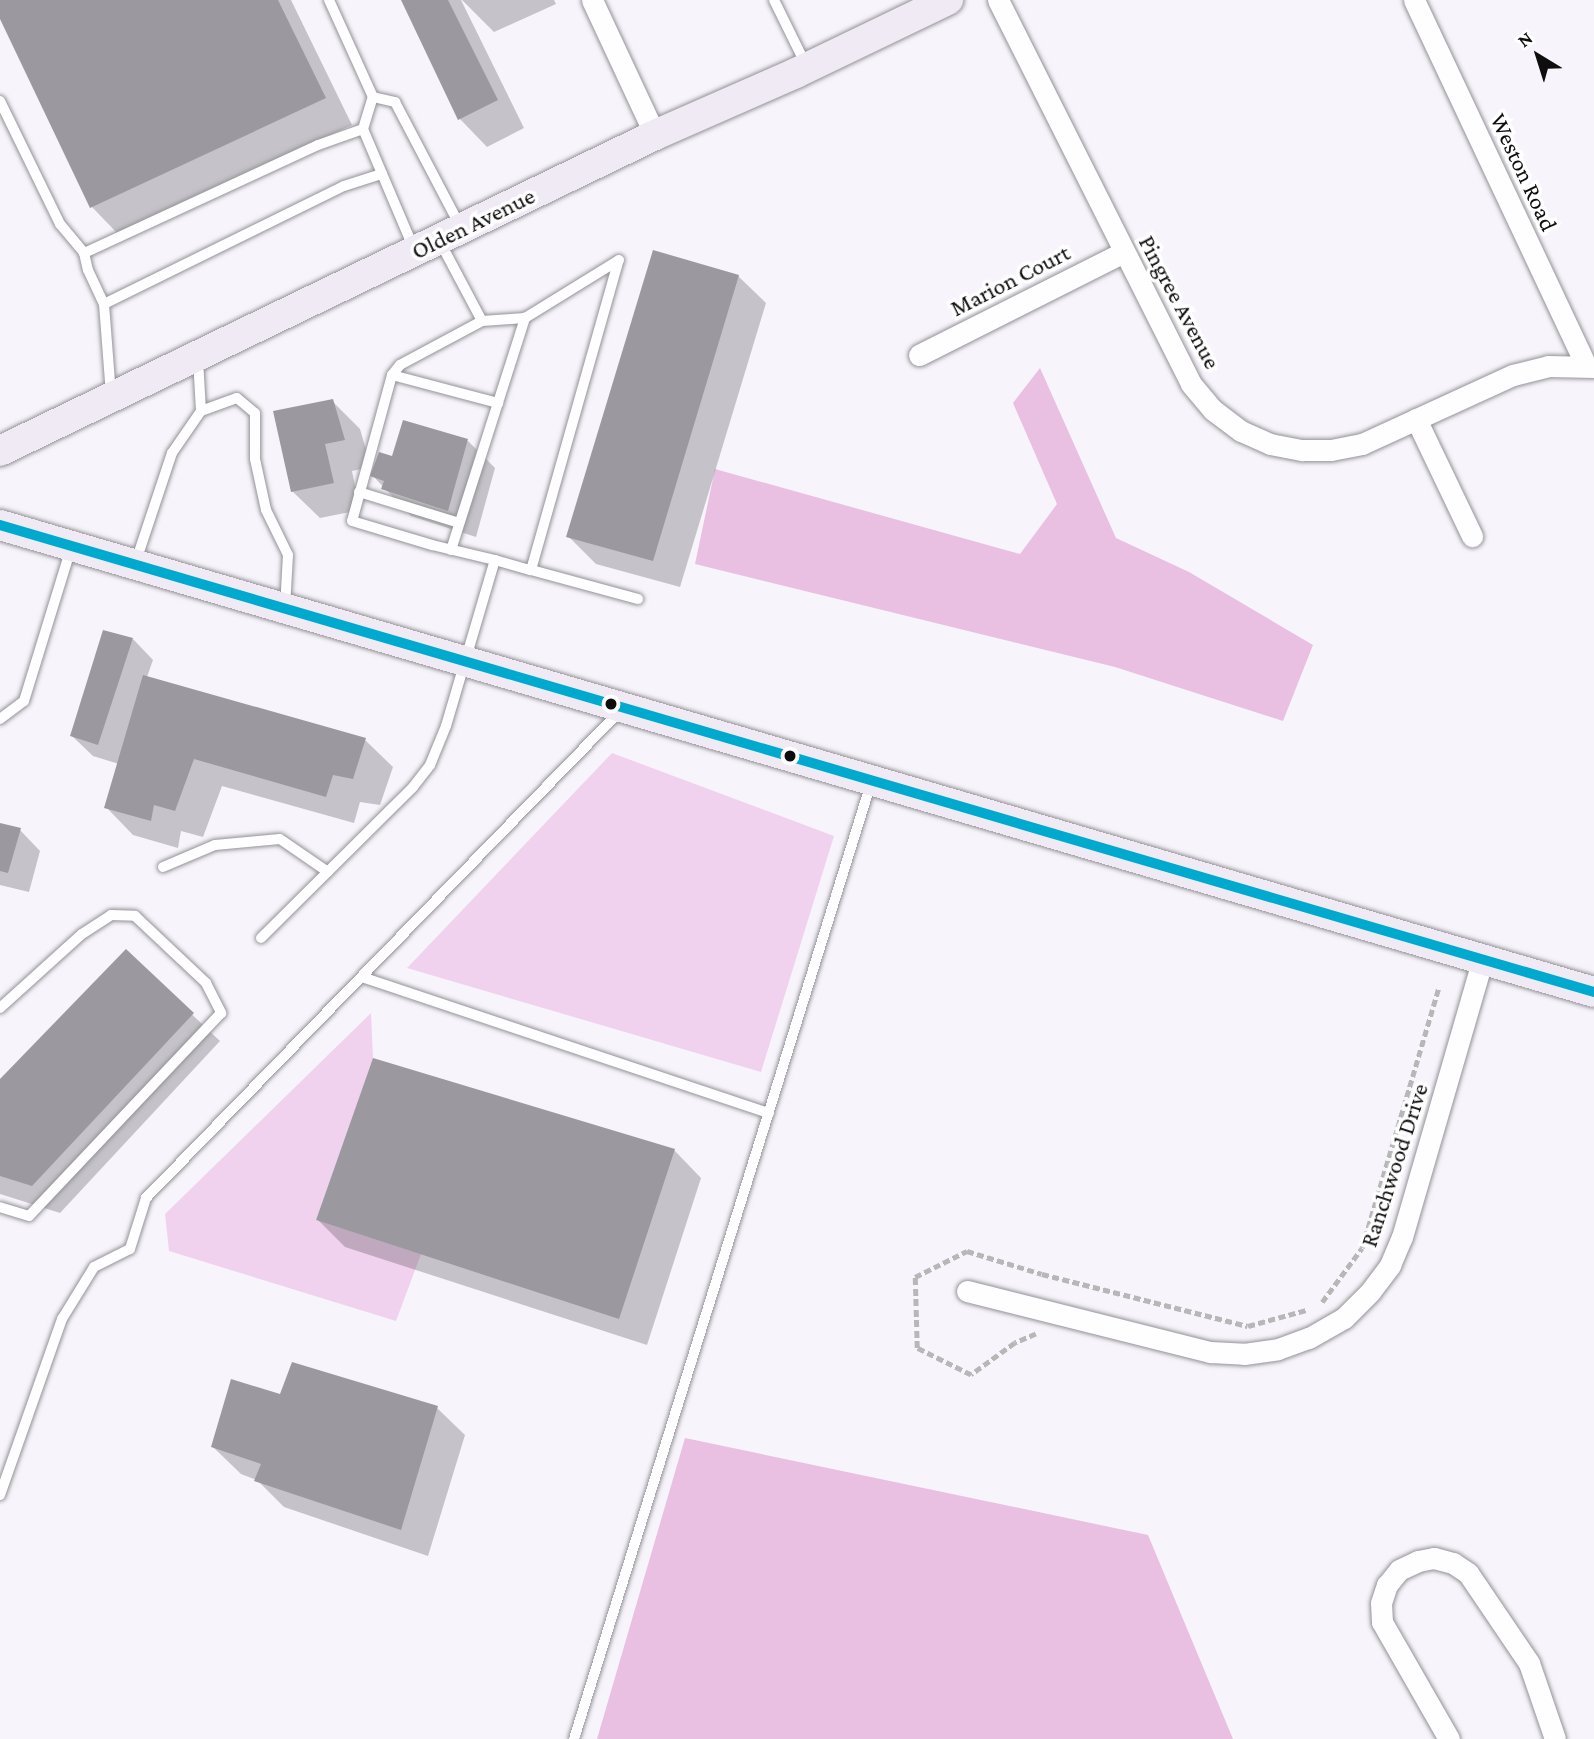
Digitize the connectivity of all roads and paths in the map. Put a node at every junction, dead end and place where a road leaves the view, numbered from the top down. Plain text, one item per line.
1 (329, 0) edge
2 (592, 0) edge
3 (774, 0) edge
4 (948, 0) edge
5 (998, 0) edge
6 (1414, 0) edge
7 (807, 68) junction
8 (373, 97) junction
9 (0, 101) edge
10 (363, 129) junction
11 (654, 135) junction
12 (382, 174) junction
13 (438, 240) junction
14 (1124, 252) junction
15 (84, 253) junction
16 (104, 304) junction
17 (525, 318) junction
18 (482, 321) junction
19 (919, 355) dead end
20 (198, 356) junction
21 (1590, 366) edge
22 (392, 375) junction
23 (111, 397) junction
24 (498, 403) junction
25 (201, 411) junction
26 (1416, 419) junction
27 (0, 451) edge
28 (359, 492) junction
29 (459, 523) junction
30 (0, 525) edge
31 (1472, 536) dead end
32 (71, 547) junction
33 (451, 550) junction
34 (495, 560) junction
35 (135, 566) junction
36 (531, 570) junction
37 (638, 600) dead end
38 (284, 610) junction
39 (463, 662) junction
40 (623, 708) junction
41 (0, 719) edge
42 (872, 780) junction
43 (163, 867) dead end
44 (328, 872) junction
45 (261, 938) dead end
46 (1483, 959) junction
47 (362, 977) junction
48 (1439, 987) dead end
49 (1594, 992) edge
50 (0, 1008) edge
51 (768, 1113) junction
52 (0, 1207) edge
53 (967, 1291) dead end
54 (1320, 1306) dead end
55 (1308, 1309) dead end
56 (1046, 1330) dead end
57 (0, 1495) edge
58 (573, 1739) edge
59 (1448, 1739) edge
60 (1555, 1739) edge

1 - 8 lane
2 - 11 street
3 - 7 lane
4 - 7 main road, Olden Avenue
5 - 14 street, Pingree Avenue
6 - 21 street, Weston Road
7 - 11 main road, Olden Avenue
8 - 10 lane
8 - 13 lane
9 - 15 lane
10 - 12 lane
10 - 15 lane
11 - 13 main road, Olden Avenue
12 - 13 lane
12 - 16 lane
13 - 18 lane
13 - 20 main road, Olden Avenue
14 - 19 street, Marion Court
14 - 26 street, Pingree Avenue
15 - 16 lane
16 - 23 lane
17 - 18 lane
17 - 24 lane
17 - 36 lane
18 - 22 lane
20 - 23 main road, Olden Avenue
20 - 25 lane
21 - 26 street, Pingree Avenue
22 - 24 lane
22 - 28 lane
23 - 27 main road, Olden Avenue
24 - 29 lane
25 - 35 lane
25 - 38 lane
26 - 31 street
28 - 29 lane
28 - 33 lane
29 - 33 lane
30 - 32 main road
32 - 35 main road
32 - 41 lane
33 - 34 lane
34 - 36 lane
34 - 39 lane
35 - 38 main road
36 - 37 lane
38 - 39 main road
39 - 40 main road
39 - 44 lane
40 - 42 main road
40 - 47 lane
42 - 46 main road
42 - 51 lane
43 - 44 lane
44 - 45 lane
46 - 49 main road
46 - 53 street, Ranchwood Drive
47 - 51 lane
47 - 57 lane
48 - 54 path
50 - 52 lane
51 - 58 lane
55 - 56 path
59 - 60 street

